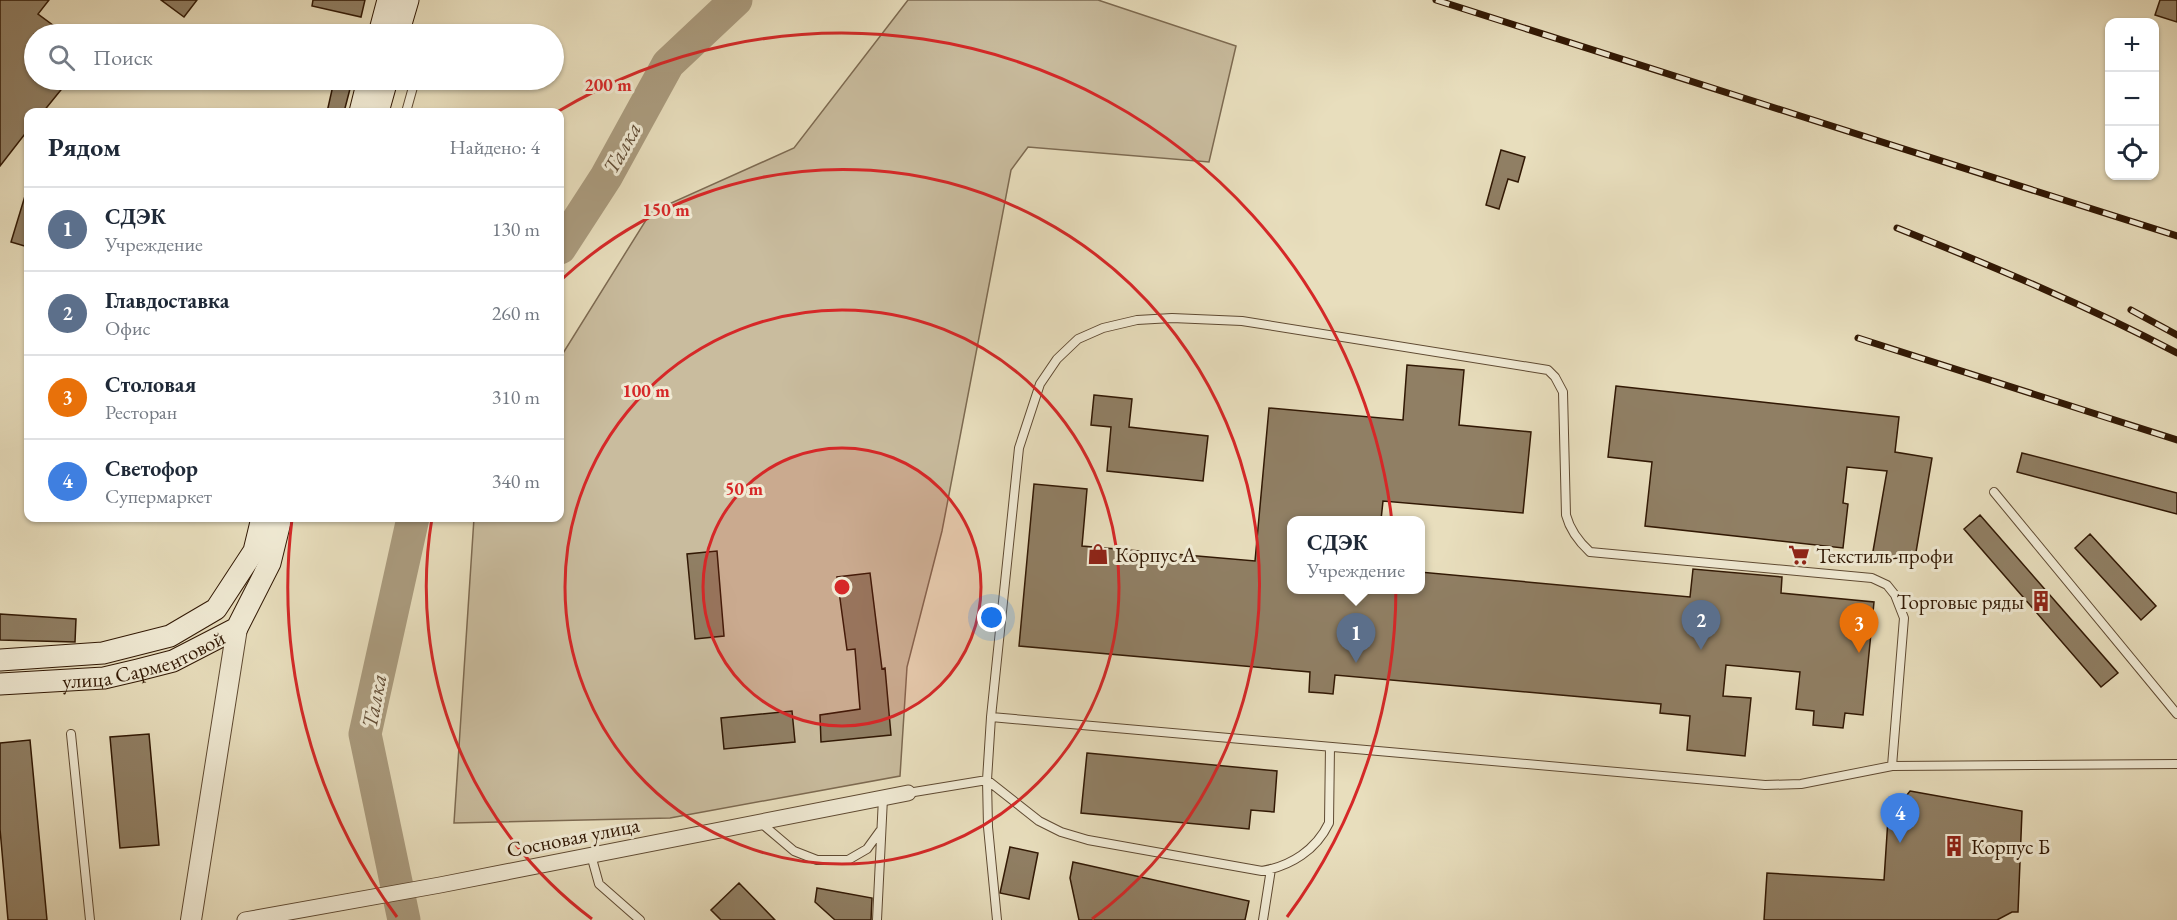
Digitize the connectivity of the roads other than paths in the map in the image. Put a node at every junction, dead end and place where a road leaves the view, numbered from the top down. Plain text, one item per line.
1 (388, 0) edge
2 (408, 0) edge
3 (392, 24) edge
4 (398, 24) edge
5 (366, 90) edge
6 (384, 90) edge
7 (412, 90) edge
8 (361, 108) edge
9 (379, 108) edge
10 (407, 108) edge
11 (1994, 492) dead end
12 (261, 522) edge
13 (280, 522) edge
14 (237, 628) junction
15 (0, 660) edge
16 (0, 684) edge
17 (2177, 714) edge
18 (991, 717) junction
19 (71, 734) dead end
20 (1330, 747) junction
21 (2177, 764) edge
22 (1892, 766) junction
23 (987, 780) junction
24 (908, 793) joint
25 (883, 798) junction
26 (760, 822) junction
27 (880, 831) junction
28 (591, 855) junction
29 (1271, 869) junction
30 (90, 920) edge
31 (191, 920) edge
32 (245, 920) edge
33 (640, 920) edge
34 (877, 920) edge
35 (997, 920) edge
36 (1263, 920) edge

1 - 3 main road
2 - 4 main road
5 - 8 main road
6 - 9 main road
7 - 10 lane
11 - 17 lane
12 - 15 main road, улица Сарментовой
13 - 14 main road, улица Сарментовой
14 - 16 main road, улица Сарментовой
14 - 31 street
18 - 20 lane
18 - 22 lane
18 - 23 lane
19 - 30 lane
20 - 22 lane
20 - 29 lane
21 - 22 lane
23 - 24 lane
23 - 29 lane
23 - 35 lane
24 - 25 street, Сосновая улица
25 - 26 street, Сосновая улица
25 - 27 lane
26 - 27 lane
26 - 28 street, Сосновая улица
27 - 34 lane
28 - 32 street, Сосновая улица
28 - 33 lane
29 - 36 lane

